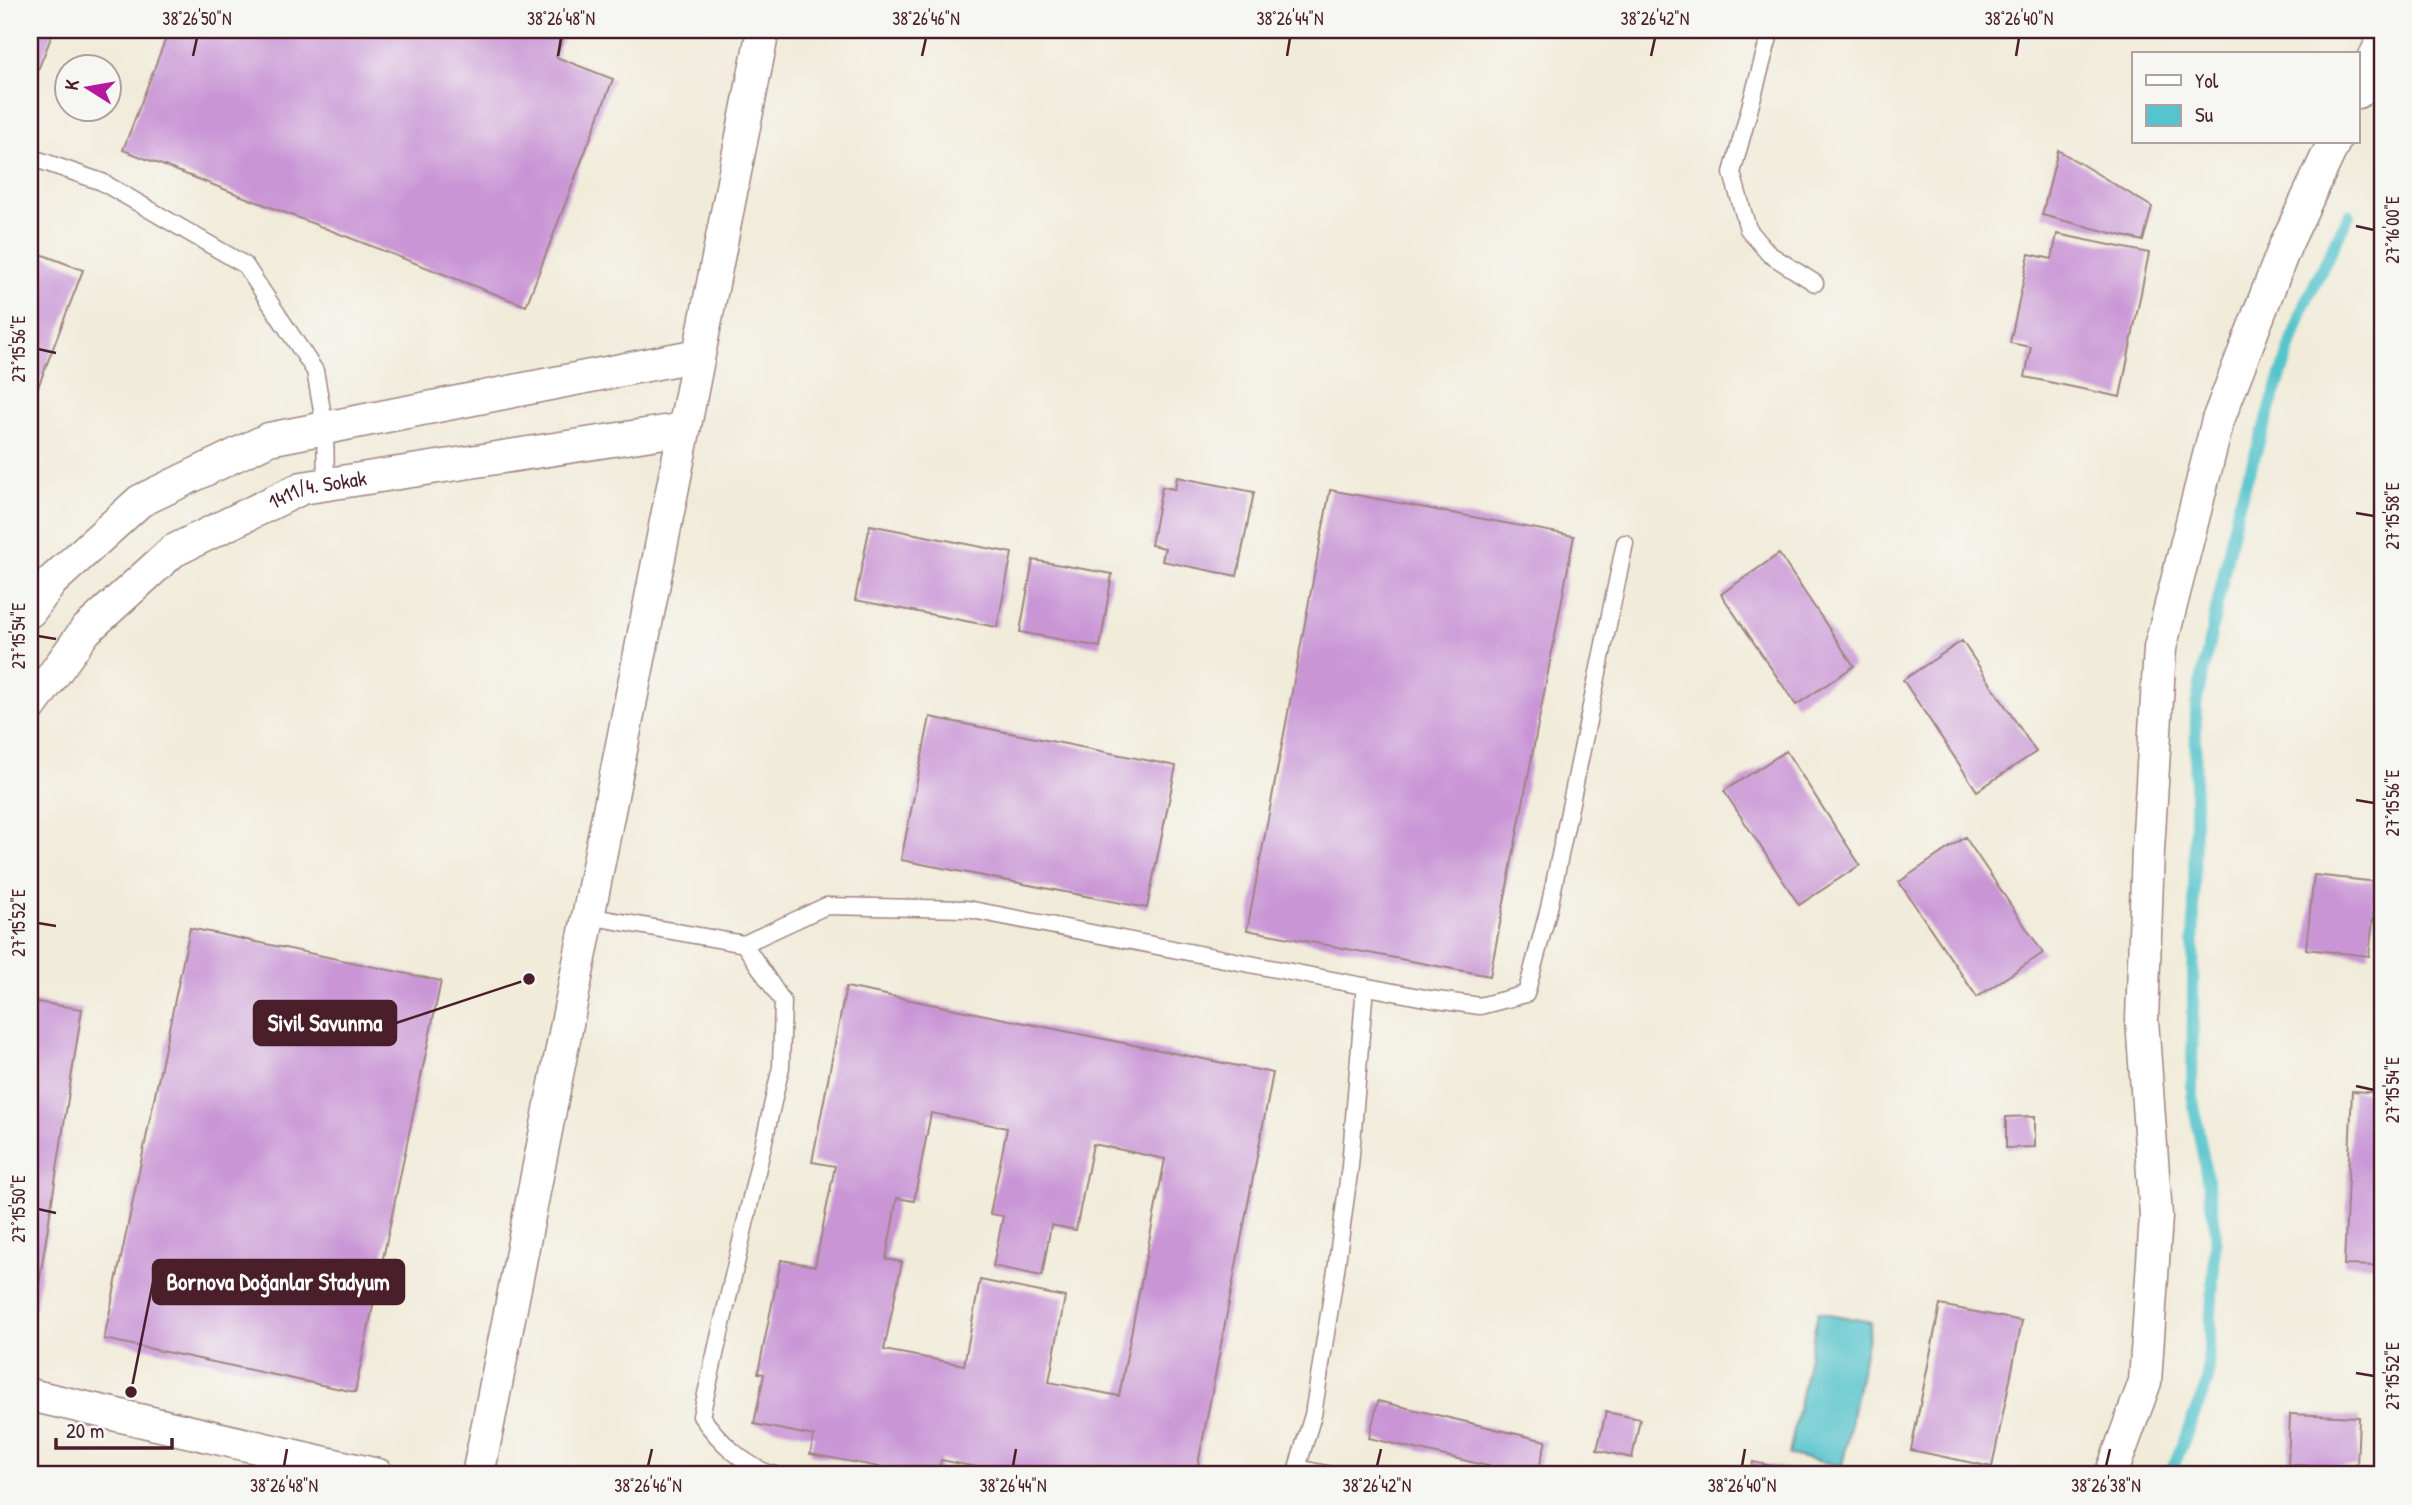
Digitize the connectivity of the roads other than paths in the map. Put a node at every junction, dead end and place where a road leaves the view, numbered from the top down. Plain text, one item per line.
1 (762, 30) edge
2 (1771, 30) edge
3 (2382, 42) edge
4 (2360, 88) edge
5 (2333, 144) edge
6 (30, 157) edge
7 (1815, 284) dead end
8 (698, 355) junction
9 (325, 428) junction
10 (684, 429) junction
11 (326, 484) junction
12 (1625, 543) dead end
13 (30, 611) edge
14 (30, 707) edge
15 (588, 916) junction
16 (744, 944) junction
17 (1365, 986) junction
18 (30, 1395) edge
19 (1296, 1472) edge
20 (378, 1475) edge
21 (478, 1475) edge
22 (775, 1475) edge
23 (1331, 1475) edge
24 (2111, 1475) edge

1 - 8 street
2 - 7 lane
3 - 4 street
5 - 24 street
6 - 9 lane
8 - 9 street
8 - 10 street
9 - 11 lane
9 - 13 street
10 - 11 street, 1411/4. Sokak
10 - 15 street
11 - 14 street, 1411/4. Sokak
12 - 17 lane
15 - 16 lane
15 - 21 street
16 - 17 lane
16 - 22 lane
17 - 19 lane
18 - 20 street
19 - 23 lane

